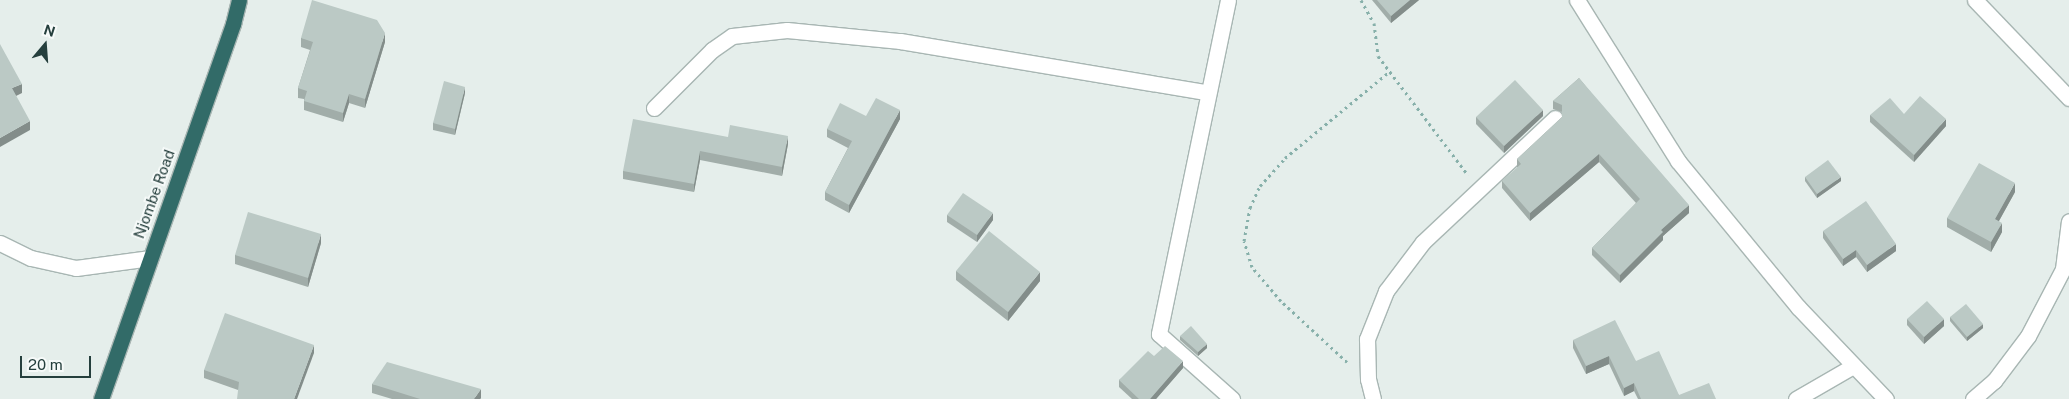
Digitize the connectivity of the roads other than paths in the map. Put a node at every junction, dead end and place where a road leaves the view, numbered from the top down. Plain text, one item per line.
1 (239, 0) edge
2 (1228, 0) edge
3 (1577, 0) edge
4 (1975, 0) edge
5 (1206, 92) junction
6 (2069, 98) edge
7 (654, 108) dead end
8 (1555, 118) dead end
9 (2069, 221) edge
10 (0, 243) edge
11 (150, 258) junction
12 (2066, 269) edge
13 (1853, 366) junction
14 (101, 399) edge
15 (1232, 399) edge
16 (1373, 399) edge
17 (1796, 399) edge
18 (1886, 399) edge
19 (1973, 399) edge

1 - 11 highway, Njombe Road
2 - 5 street
3 - 13 street
4 - 6 street
5 - 7 street
5 - 15 street
8 - 16 street
9 - 12 street
10 - 11 street
11 - 14 highway, Njombe Road
12 - 19 street
13 - 17 street
13 - 18 street

